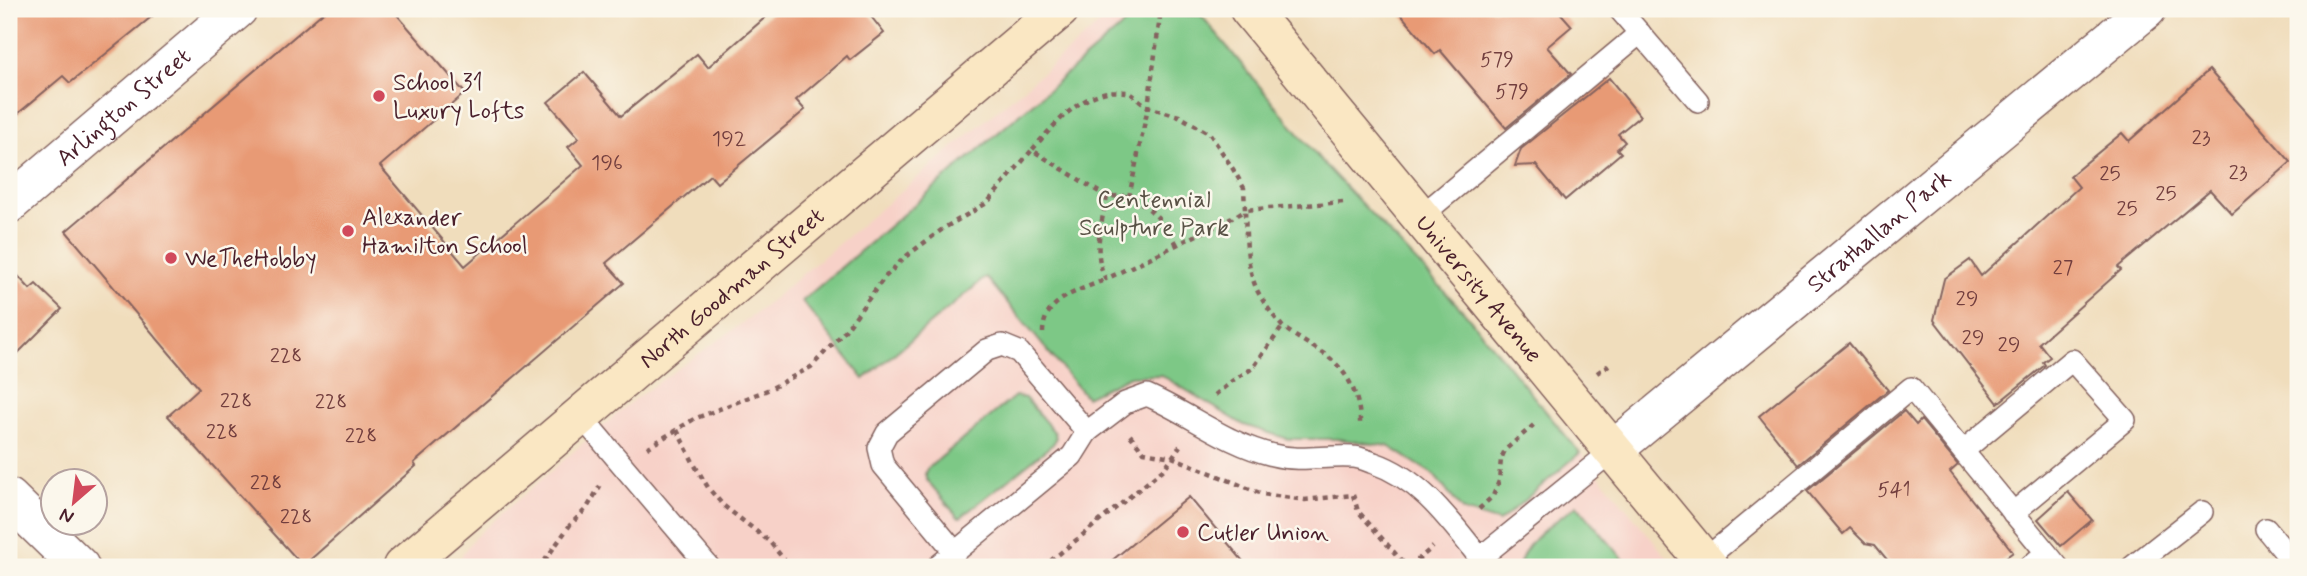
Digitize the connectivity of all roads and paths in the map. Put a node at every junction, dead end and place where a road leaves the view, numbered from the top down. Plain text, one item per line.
1 (238, 9) edge
2 (1060, 9) edge
3 (1161, 9) edge
4 (1250, 9) edge
5 (1619, 9) edge
6 (2147, 9) edge
7 (1640, 33) junction
8 (1698, 101) dead end
9 (1147, 107) junction
10 (1032, 150) junction
11 (1129, 197) junction
12 (1107, 198) junction
13 (1343, 202) dead end
14 (9, 204) edge
15 (1245, 210) junction
16 (1421, 216) junction
17 (1177, 245) junction
18 (1106, 279) junction
19 (1283, 326) junction
20 (1042, 331) dead end
21 (1213, 397) dead end
22 (580, 415) junction
23 (1539, 420) dead end
24 (677, 430) junction
25 (1359, 430) dead end
26 (1087, 432) junction
27 (1963, 450) junction
28 (1612, 451) junction
29 (640, 452) dead end
30 (1172, 457) dead end
31 (606, 480) dead end
32 (1352, 486) dead end
33 (9, 498) edge
34 (2202, 512) dead end
35 (2013, 513) junction
36 (1470, 516) dead end
37 (2266, 529) dead end
38 (1438, 543) dead end
39 (955, 552) junction
40 (2052, 560) edge
41 (1051, 561) junction
42 (1482, 563) edge
43 (1706, 564) edge
44 (80, 567) edge
45 (402, 567) edge
46 (537, 567) edge
47 (709, 567) edge
48 (790, 567) edge
49 (937, 567) edge
50 (1043, 567) edge
51 (1057, 567) edge
52 (1408, 567) edge
53 (2029, 567) edge
54 (2132, 567) edge
55 (2297, 567) edge

1 - 14 street, Arlington Street
2 - 22 main road, North Goodman Street
3 - 9 path
4 - 16 main road, University Avenue
5 - 7 lane
6 - 28 street, Strathallan Park
7 - 8 lane
7 - 16 lane
9 - 10 path
9 - 11 path
9 - 15 path
10 - 12 path
10 - 24 path
11 - 12 path
11 - 17 path
12 - 18 path
13 - 15 path
15 - 17 path
15 - 19 path
16 - 28 main road, University Avenue
17 - 18 path
18 - 20 path
19 - 21 path
19 - 25 path
22 - 45 main road, North Goodman Street
22 - 47 lane
23 - 36 path
24 - 29 path
24 - 48 path
26 - 39 lane
26 - 39 lane
26 - 42 lane
27 - 35 lane
27 - 35 lane
27 - 43 lane
28 - 42 lane
28 - 43 main road, University Avenue
30 - 41 path
31 - 46 path
32 - 52 path
33 - 44 street
34 - 54 lane
35 - 40 lane
37 - 55 lane
38 - 52 path
39 - 49 lane
40 - 53 lane
41 - 50 path
41 - 51 path

